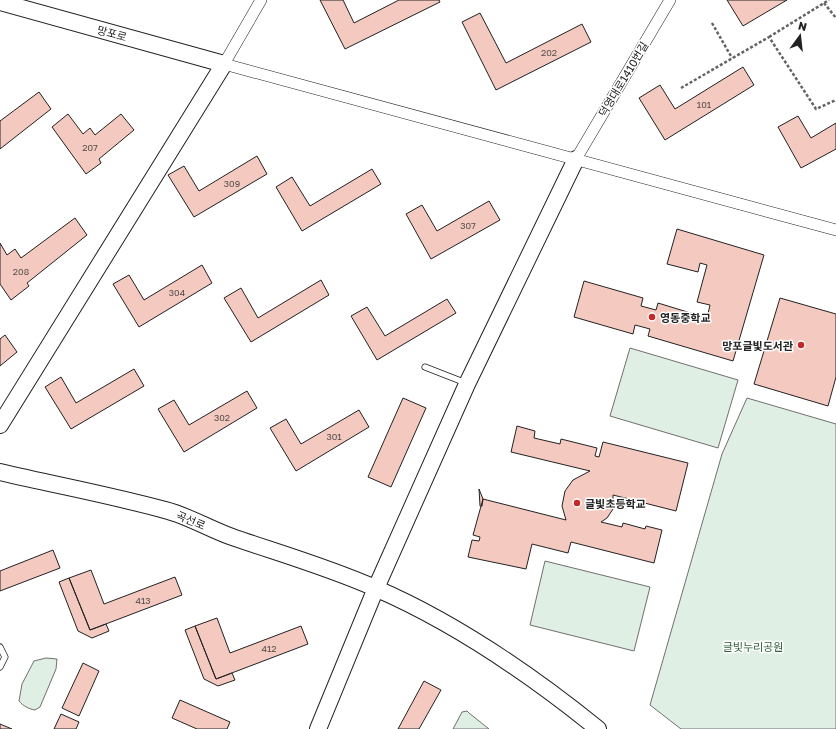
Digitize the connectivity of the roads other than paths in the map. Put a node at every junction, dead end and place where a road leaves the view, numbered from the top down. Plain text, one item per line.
1 (261, 0) edge
2 (670, 0) edge
3 (0, 2) edge
4 (224, 64) junction
5 (576, 159) junction
6 (836, 230) edge
7 (425, 367) dead end
8 (467, 384) junction
9 (0, 425) edge
10 (0, 472) edge
11 (376, 588) junction
12 (0, 647) edge
13 (0, 667) edge
14 (318, 729) edge
15 (598, 729) edge

1 - 4 street
2 - 5 street, 덕영대로1410번길
3 - 4 street, 망포로
4 - 5 street
4 - 9 street
5 - 6 street
5 - 8 street
7 - 8 lane
8 - 11 street
10 - 11 street, 곡선로
11 - 14 street
11 - 15 street, 곡선로
12 - 13 lane

